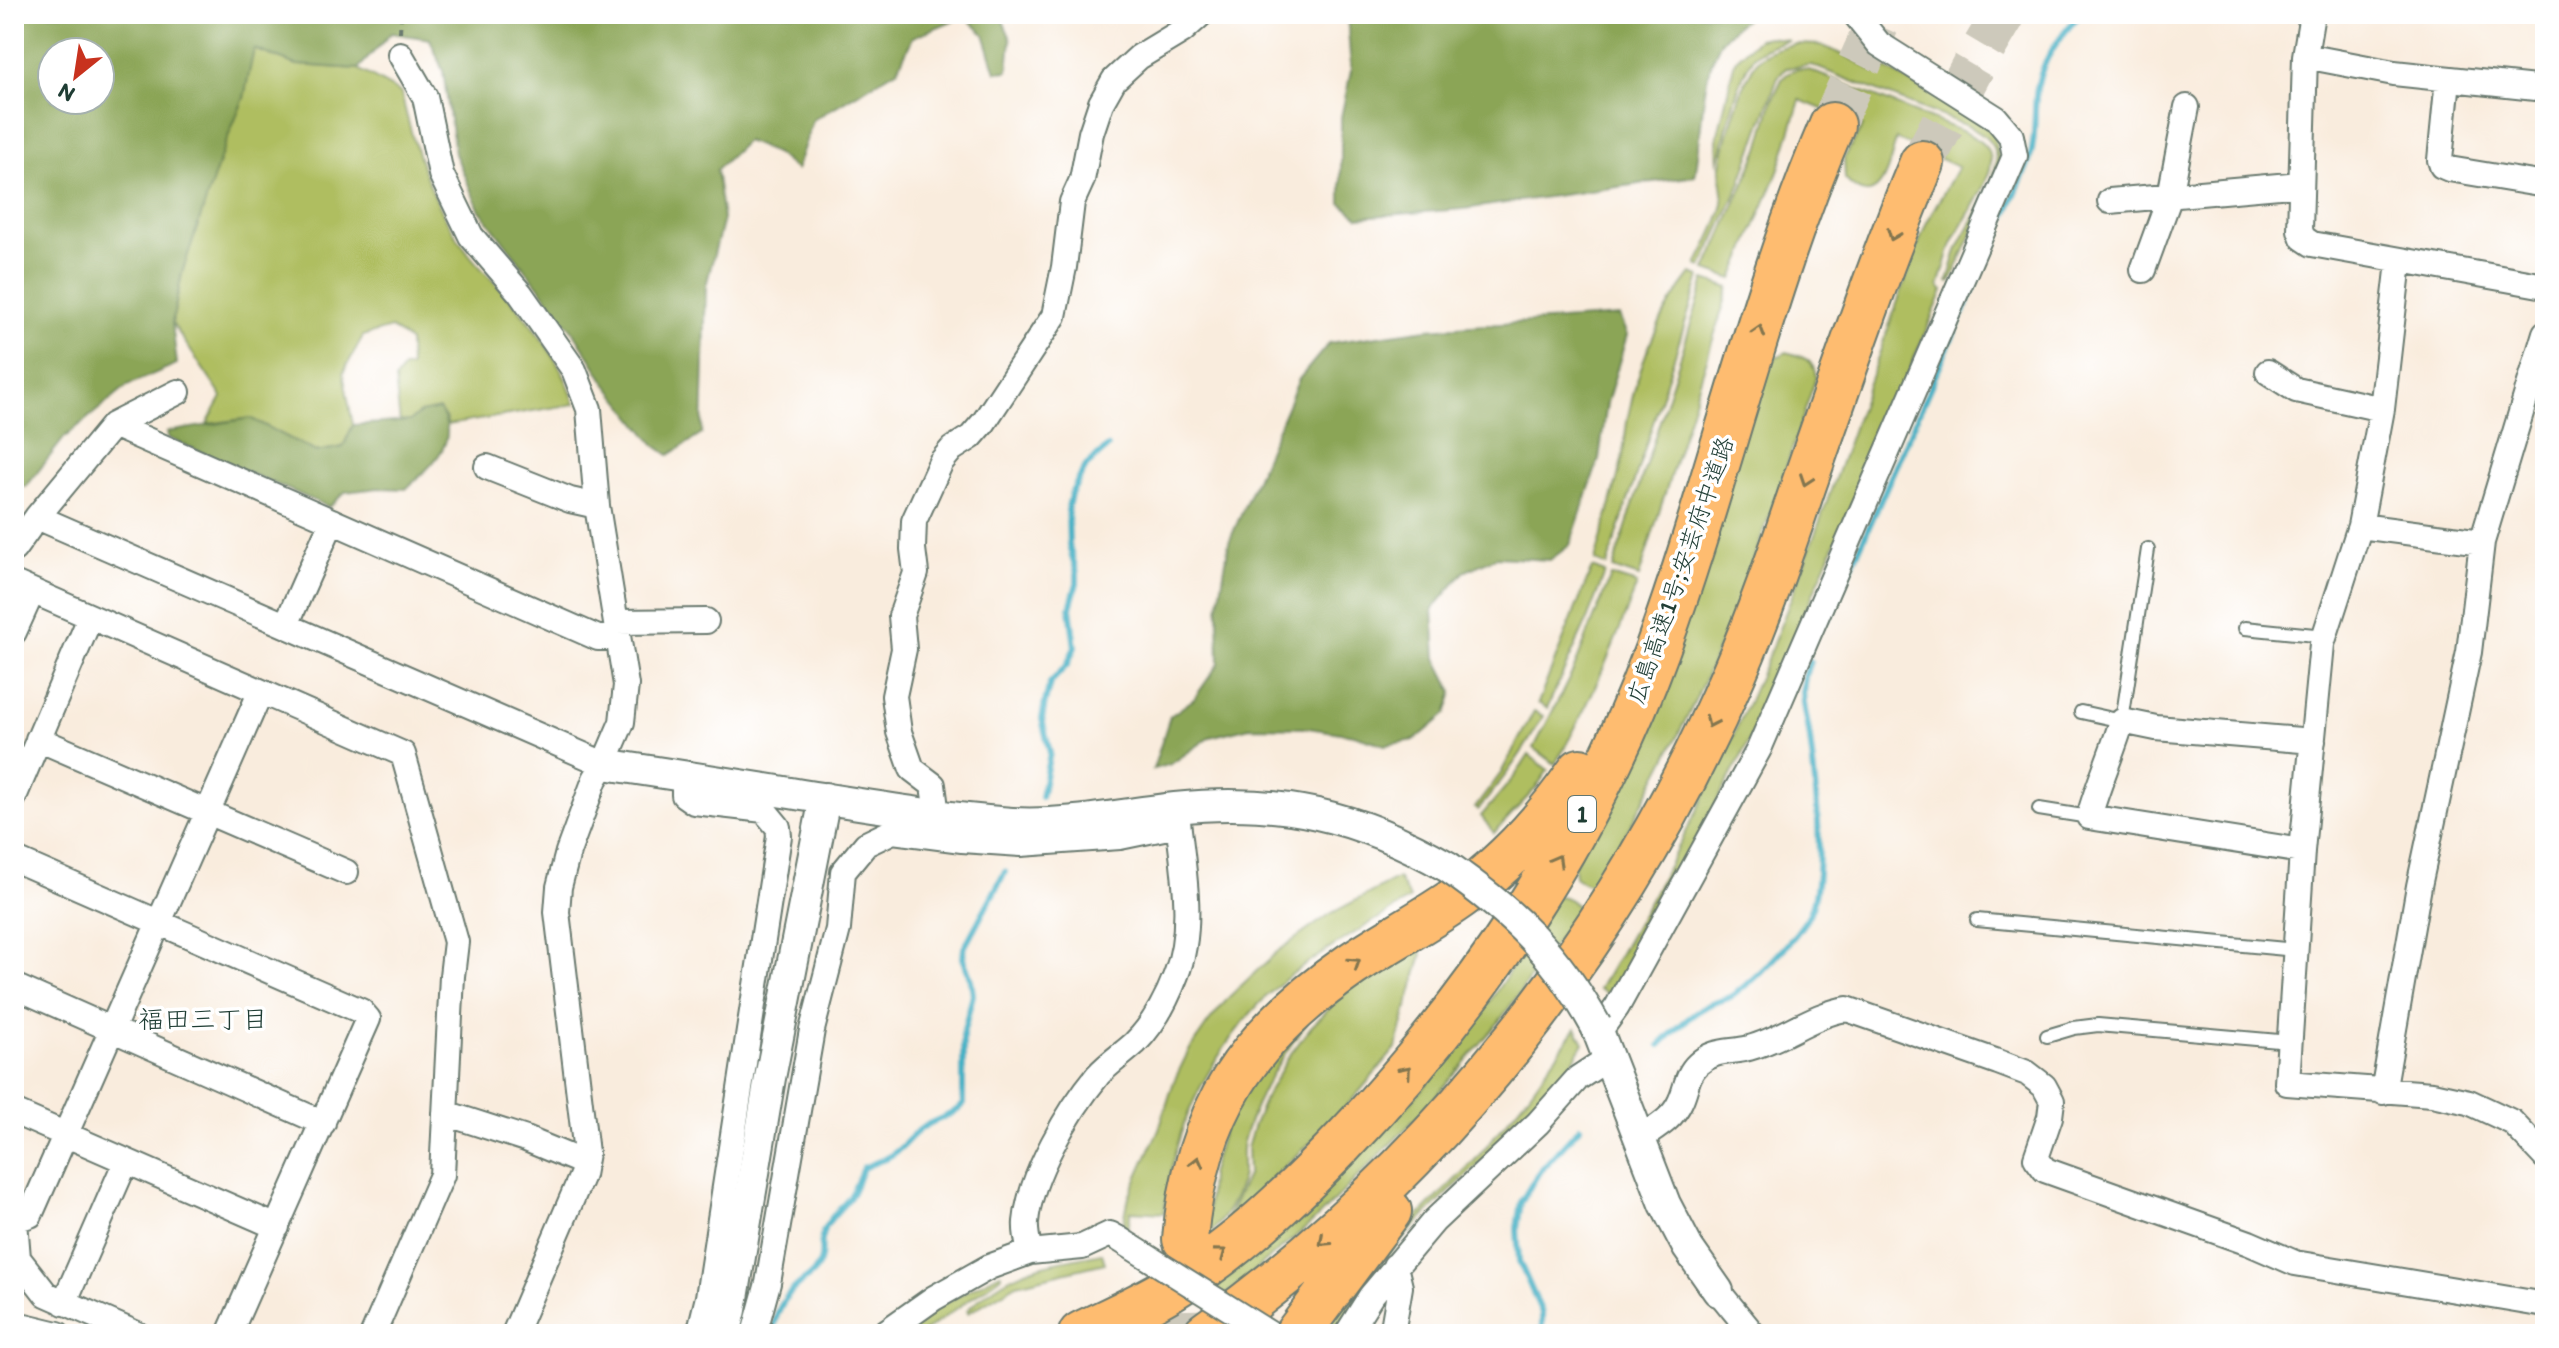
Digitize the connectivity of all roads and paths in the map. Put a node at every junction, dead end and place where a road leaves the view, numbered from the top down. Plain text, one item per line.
1 (1201, 14) edge
2 (1855, 14) edge
3 (2312, 14) edge
4 (400, 54) dead end
5 (2305, 56) junction
6 (2448, 79) junction
7 (2545, 89) edge
8 (2187, 107) dead end
9 (1832, 125) tunnel mouth
10 (1922, 163) tunnel mouth
11 (2301, 184) junction
12 (2545, 185) edge
13 (2170, 196) junction
14 (2110, 201) dead end
15 (2399, 262) junction
16 (2143, 270) dead end
17 (2545, 286) edge
18 (2545, 333) edge
19 (2268, 372) dead end
20 (1742, 385) junction
21 (178, 392) dead end
22 (2382, 409) junction
23 (113, 425) junction
24 (487, 467) dead end
25 (597, 506) junction
26 (37, 517) junction
27 (332, 521) junction
28 (2360, 526) junction
29 (2482, 542) junction
30 (14, 549) edge
31 (2148, 549) dead end
32 (23, 588) edge
33 (90, 618) junction
34 (706, 621) dead end
35 (286, 625) junction
36 (2245, 628) dead end
37 (617, 630) junction
38 (14, 632) edge
39 (2325, 636) junction
40 (260, 693) junction
41 (2081, 712) dead end
42 (2122, 721) junction
43 (38, 739) junction
44 (2313, 741) junction
45 (604, 764) junction
46 (684, 776) junction
47 (14, 797) edge
48 (825, 798) junction
49 (2039, 809) dead end
50 (207, 813) junction
51 (937, 815) junction
52 (1177, 817) junction
53 (2089, 817) junction
54 (2302, 851) junction
55 (14, 859) edge
56 (346, 872) dead end
57 (1611, 906) junction
58 (1977, 920) dead end
59 (159, 923) junction
60 (2296, 950) junction
61 (14, 986) edge
62 (112, 1031) junction
63 (2047, 1036) dead end
64 (1601, 1038) junction
65 (2290, 1042) junction
66 (2383, 1092) junction
67 (14, 1112) edge
68 (445, 1113) junction
69 (323, 1123) junction
70 (65, 1135) junction
71 (1640, 1139) junction
72 (2545, 1157) edge
73 (126, 1161) junction
74 (584, 1163) junction
75 (14, 1220) edge
76 (277, 1227) junction
77 (1185, 1239) tunnel mouth
78 (1030, 1252) junction
79 (1395, 1266) junction
80 (1718, 1291) joint
81 (64, 1303) junction
82 (2545, 1305) edge
83 (16, 1334) edge
84 (58, 1334) edge
85 (137, 1334) edge
86 (229, 1334) edge
87 (373, 1334) edge
88 (514, 1334) edge
89 (699, 1334) edge
90 (725, 1334) edge
91 (754, 1334) edge
92 (883, 1334) edge
93 (1081, 1334) edge
94 (1206, 1334) edge
95 (1270, 1334) edge
96 (1297, 1334) edge
97 (1347, 1334) edge
98 (1392, 1334) edge
99 (1753, 1334) edge

1 - 51 street
2 - 64 street
3 - 5 street
4 - 25 street
5 - 6 street
5 - 11 street
6 - 7 street
6 - 12 street
8 - 13 street
20 -> 9 highway, 広島高速1号;安芸府中道路 / 1
10 -> 57 highway
11 - 13 street
11 - 15 street
13 - 14 street
13 - 16 street
15 - 17 street
15 - 22 street
18 - 29 street
19 - 22 street
77 -> 20 highway
93 -> 20 highway, 広島高速1号;安芸府中道路 / 1
21 - 23 street
22 - 28 street
23 - 26 street
23 - 27 street
24 - 25 street
25 - 37 street
26 - 30 street
26 - 35 street
27 - 35 street
27 - 37 street
28 - 29 street
28 - 39 street
29 - 66 street
31 - 42 lane
32 - 33 street
32 - 38 street
33 - 40 street
33 - 43 street
34 - 37 street
35 - 45 street
36 - 39 lane
37 - 45 street
39 - 44 street
40 - 50 street
40 - 68 street
41 - 42 lane
42 - 44 street
42 - 53 street
43 - 47 street
43 - 50 street
44 - 54 street
45 - 46 street
45 - 74 street
46 - 48 street
46 - 89 street
48 - 51 street
48 - 90 street
49 - 53 lane
50 - 56 street
50 - 59 street
51 - 52 street
52 - 64 street, bridge
52 - 78 street
52 - 91 street
53 - 54 street
54 - 60 street
55 - 59 street
57 -> 94 highway
57 - 96 highway
58 - 60 lane
59 - 62 street
59 - 69 street
60 - 65 street
61 - 62 street
62 - 69 street
62 - 70 street
63 - 65 lane
64 - 71 street
64 - 79 street
65 - 66 street
66 - 72 street
67 - 70 street
68 - 74 street
68 - 87 street
69 - 76 street
70 - 73 street
70 - 75 street
71 - 80 street
71 - 82 street
73 - 76 street
73 - 81 street
74 - 88 street
75 - 81 street
76 - 86 street
78 - 92 street
78 - 95 street, bridge
79 - 97 street
79 - 98 street
80 - 99 street
81 - 85 street
83 - 84 street

